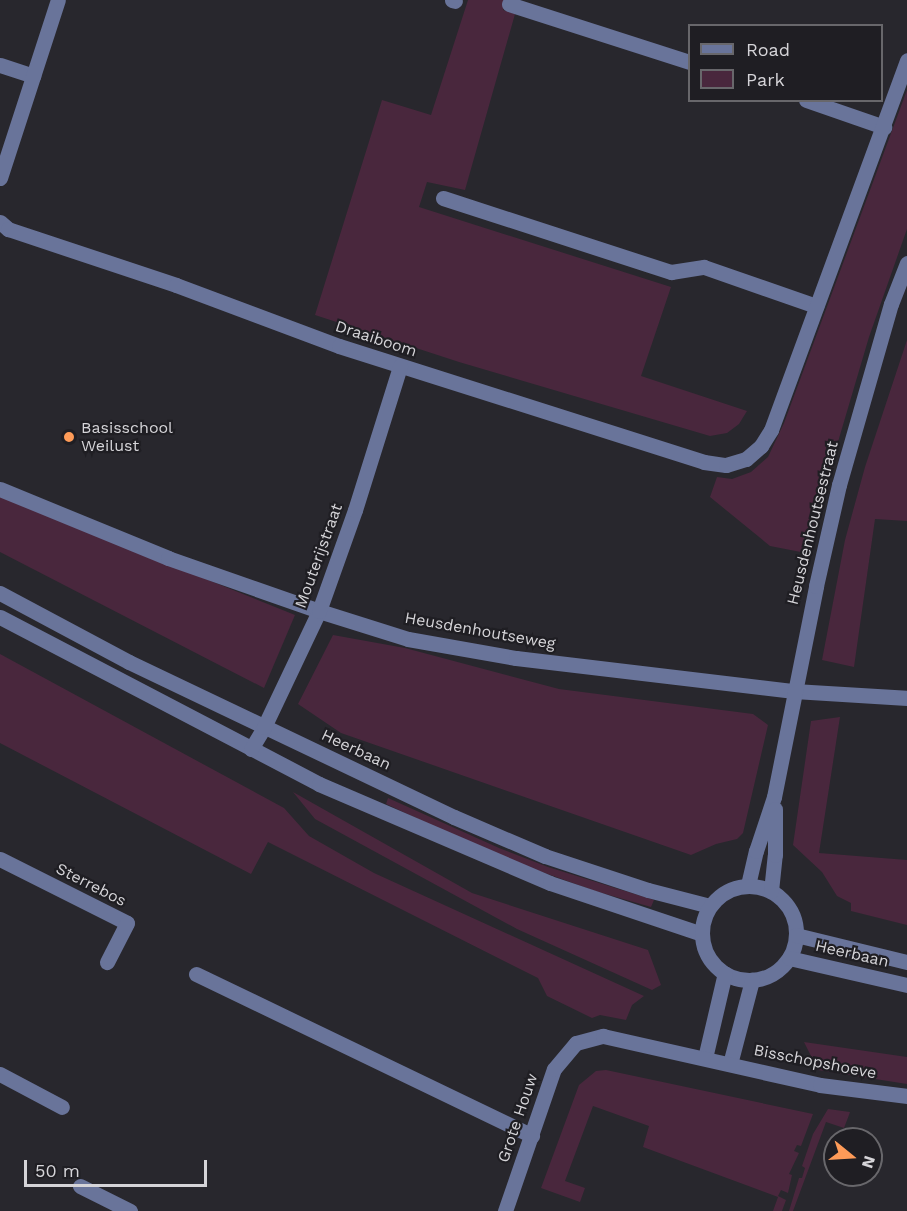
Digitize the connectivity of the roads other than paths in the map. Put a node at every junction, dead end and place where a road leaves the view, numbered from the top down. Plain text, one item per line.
1 (58, 0) edge
2 (509, 3) dead end
3 (907, 60) edge
4 (688, 61) edge
5 (0, 65) edge
6 (33, 76) junction
7 (812, 102) edge
8 (884, 127) junction
9 (0, 178) edge
10 (443, 198) dead end
11 (0, 222) edge
12 (907, 262) edge
13 (816, 306) junction
14 (400, 366) junction
15 (0, 489) edge
16 (0, 593) edge
17 (319, 611) junction
18 (0, 617) edge
19 (794, 691) junction
20 (907, 698) edge
21 (264, 727) junction
22 (251, 749) junction
23 (774, 797) junction
24 (0, 859) edge
25 (748, 885) junction
26 (771, 891) junction
27 (710, 906) junction
28 (702, 934) junction
29 (796, 935) junction
30 (789, 958) junction
31 (107, 962) dead end
32 (907, 962) edge
33 (724, 973) junction
34 (196, 974) dead end
35 (752, 980) junction
36 (907, 985) edge
37 (717, 1061) junction
38 (0, 1074) edge
39 (907, 1096) edge
40 (62, 1107) dead end
41 (532, 1136) junction
42 (80, 1186) dead end
43 (130, 1211) edge
44 (505, 1211) edge

1 - 6 street
2 - 4 street
3 - 8 street
5 - 6 street
6 - 9 street
7 - 8 street
8 - 13 street
10 - 13 street
11 - 14 street, Draaiboom
12 - 19 street, Heusdenhoutsestraat
13 - 14 street, Draaiboom
14 - 17 street, Mouterijstraat
15 - 17 street, Heusdenhoutseweg
16 - 21 street, Heerbaan
17 - 19 street, Heusdenhoutseweg
17 - 21 street, Mouterijstraat
18 - 22 street
19 - 20 street, Heusdenhoutseweg
19 - 23 street, Heusdenhoutsestraat
21 - 22 street, Mouterijstraat
21 - 27 street, Heerbaan
22 - 28 street
23 - 25 street, Heusdenhoutsestraat
23 - 26 street, Heusdenhoutsestraat
24 - 31 street, Sterrebos
25 - 26 street
25 - 27 street
26 - 29 street
27 - 28 street
28 - 33 street
29 - 30 street
29 - 32 street, Heerbaan
30 - 35 street
30 - 36 street, Heerbaan
33 - 35 street
33 - 37 street
34 - 41 street
35 - 37 street
37 - 39 street, Bisschopshoeve
37 - 41 street, Grote Houw
38 - 40 street
41 - 44 street, Grote Houw
42 - 43 street

